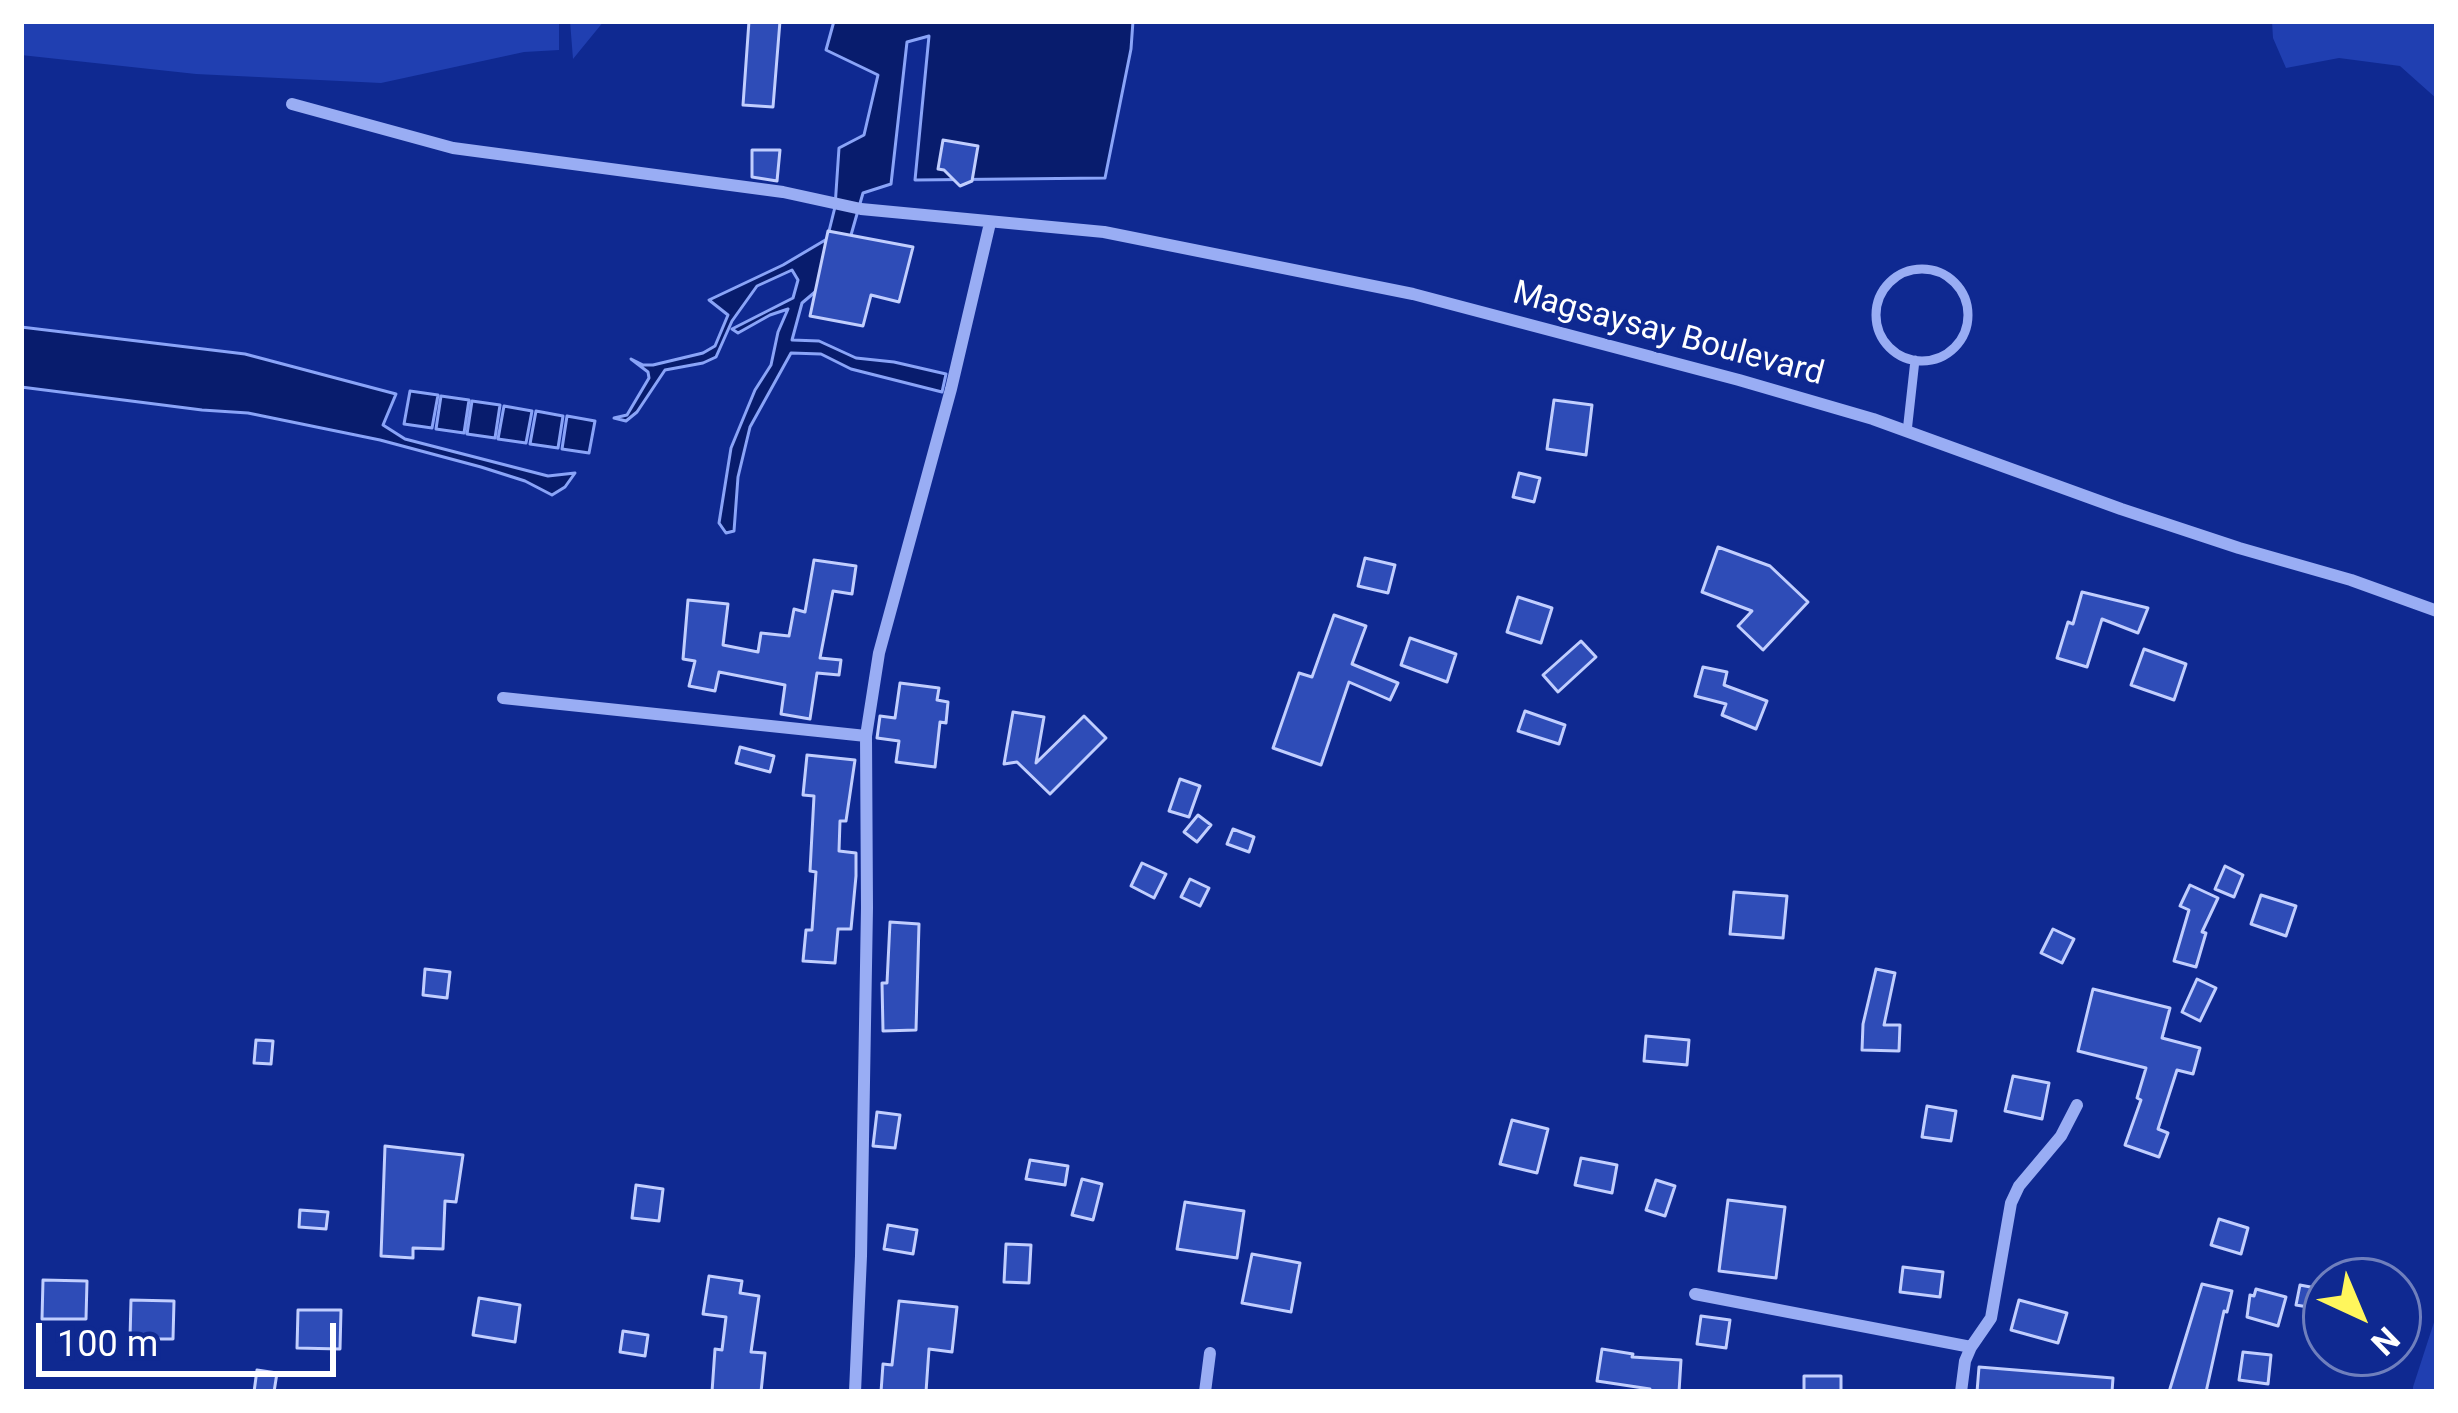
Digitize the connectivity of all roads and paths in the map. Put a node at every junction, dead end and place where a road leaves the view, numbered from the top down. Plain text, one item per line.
1 (292, 104) dead end
2 (990, 223) junction
3 (1915, 360) junction
4 (1906, 432) junction
5 (2437, 611) edge
6 (503, 698) dead end
7 (866, 736) junction
8 (2077, 1105) dead end
9 (1695, 1294) dead end
10 (1971, 1347) junction
11 (1210, 1353) dead end
12 (854, 1392) edge
13 (1205, 1392) edge
14 (1961, 1392) edge

1 - 2 street, Magsaysay Boulevard
2 - 4 street, Magsaysay Boulevard
2 - 7 street
3 - 3 lane
3 - 4 lane
4 - 5 street, Magsaysay Boulevard
6 - 7 street
7 - 12 street
8 - 10 street
9 - 10 street
10 - 14 street
11 - 13 street

